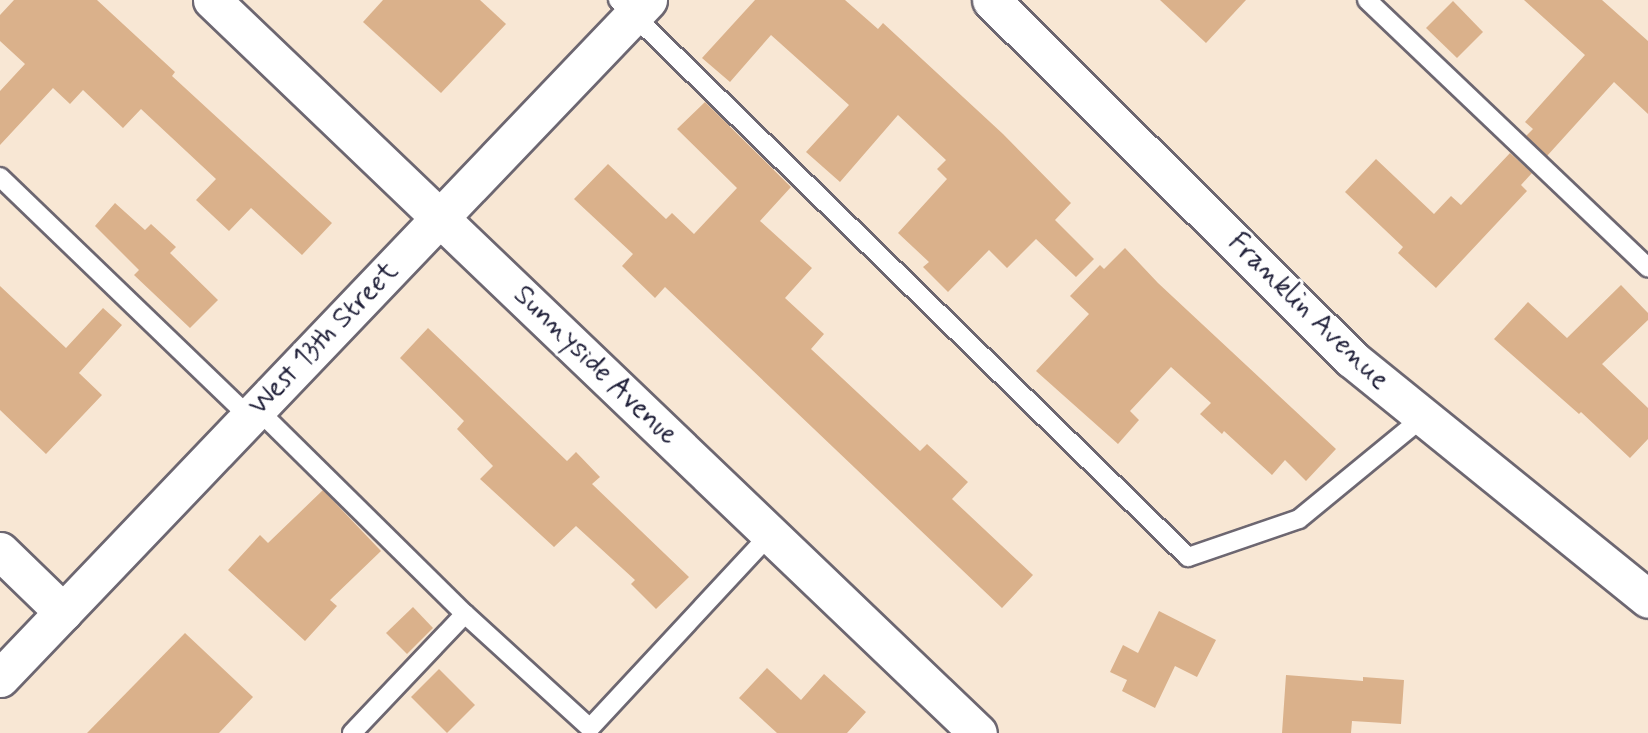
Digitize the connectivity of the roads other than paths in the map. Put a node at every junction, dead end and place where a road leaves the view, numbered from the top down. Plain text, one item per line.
1 (212, 0) edge
2 (991, 0) edge
3 (1367, 0) edge
4 (633, 5) edge
5 (0, 177) edge
6 (440, 218) junction
7 (1648, 268) edge
8 (253, 413) junction
9 (1423, 416) junction
10 (770, 534) junction
11 (0, 551) edge
12 (1648, 599) edge
13 (63, 612) junction
14 (465, 614) junction
15 (0, 678) edge
16 (975, 732) edge
17 (352, 733) edge

1 - 6 street, Sunnyside Avenue
2 - 9 street, Franklin Avenue
3 - 7 lane
4 - 6 street, West 13th Street
4 - 9 lane
5 - 8 lane
6 - 8 street, West 13th Street
6 - 10 street, Sunnyside Avenue
8 - 13 street, West 13th Street
8 - 14 lane
9 - 12 street, Franklin Avenue
10 - 14 lane
10 - 16 street, Sunnyside Avenue
11 - 13 street
13 - 15 street, West 13th Street
14 - 17 lane

